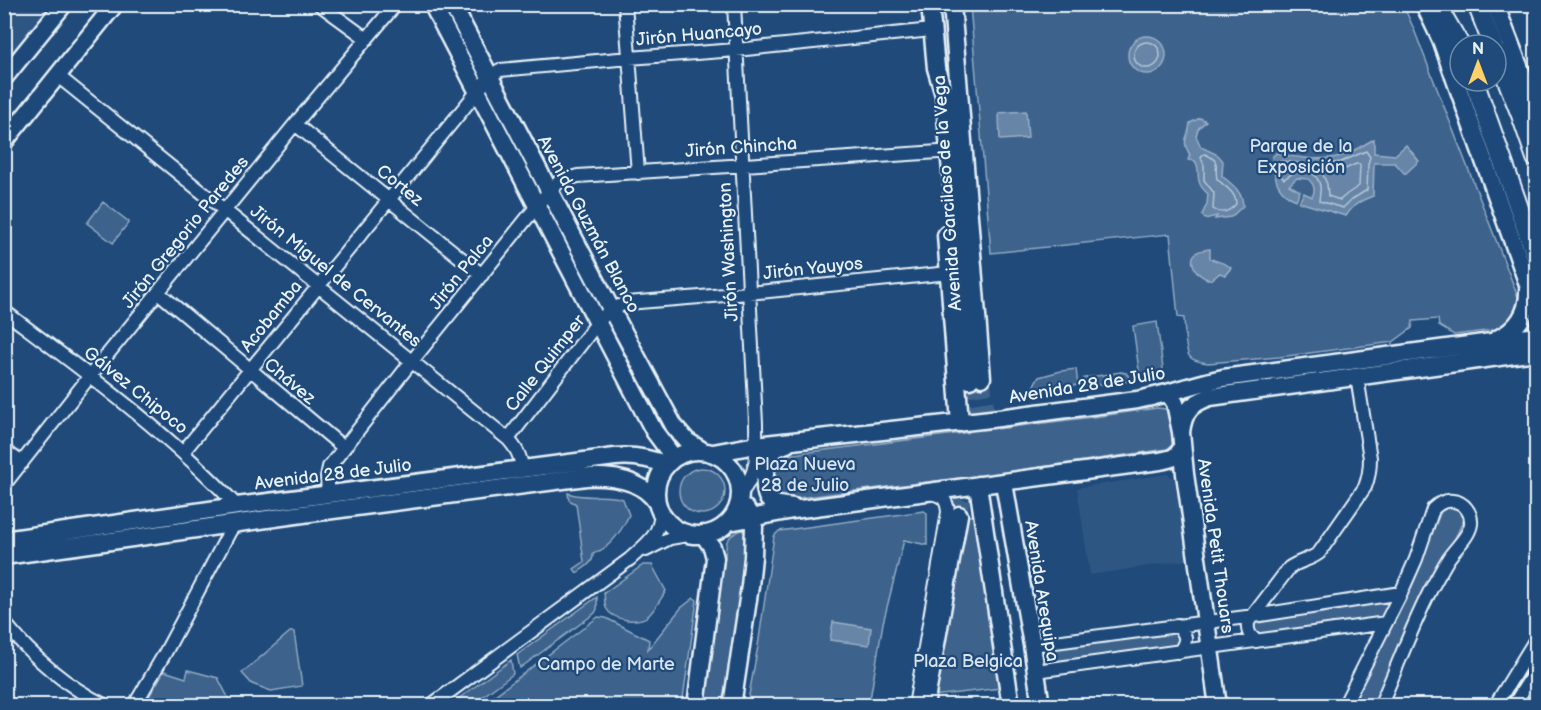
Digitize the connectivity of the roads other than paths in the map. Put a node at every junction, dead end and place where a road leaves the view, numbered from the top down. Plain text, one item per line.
1 (64, 4) edge
2 (116, 4) edge
3 (319, 4) edge
4 (396, 4) edge
5 (432, 4) edge
6 (452, 4) edge
7 (625, 4) edge
8 (734, 4) edge
9 (930, 4) edge
10 (952, 4) edge
11 (1424, 4) edge
12 (1436, 4) edge
13 (1446, 4) edge
14 (1477, 4) edge
15 (1496, 4) edge
16 (932, 30) junction
17 (1454, 33) edge
18 (1457, 33) edge
19 (1488, 33) edge
20 (367, 39) junction
21 (736, 51) junction
22 (629, 58) junction
23 (936, 68) junction
24 (58, 76) junction
25 (490, 76) junction
26 (4, 78) edge
27 (1508, 83) edge
28 (477, 91) junction
29 (1478, 93) edge
30 (1536, 109) edge
31 (295, 124) junction
32 (4, 142) edge
33 (939, 153) junction
34 (1536, 158) edge
35 (742, 165) junction
36 (638, 172) junction
37 (549, 191) junction
38 (389, 200) junction
39 (538, 206) junction
40 (226, 210) junction
41 (1536, 256) edge
42 (949, 273) junction
43 (482, 275) junction
44 (319, 285) junction
45 (1528, 285) junction
46 (159, 293) junction
47 (749, 293) junction
48 (1536, 307) edge
49 (611, 309) junction
50 (5, 312) edge
51 (598, 322) junction
52 (1536, 336) edge
53 (1488, 342) junction
54 (1536, 352) edge
55 (412, 361) junction
56 (250, 370) junction
57 (90, 376) junction
58 (1357, 377) junction
59 (1168, 393) junction
60 (960, 423) junction
61 (508, 439) junction
62 (1181, 439) junction
63 (792, 441) junction
64 (756, 446) junction
65 (344, 448) junction
66 (4, 450) edge
67 (183, 452) junction
68 (708, 452) junction
69 (670, 461) junction
70 (22, 463) junction
71 (522, 469) junction
72 (1004, 483) junction
73 (4, 485) edge
74 (978, 485) junction
75 (926, 492) junction
76 (328, 494) junction
77 (740, 497) junction
78 (237, 506) junction
79 (659, 507) junction
80 (812, 508) junction
81 (959, 515) tunnel mouth
82 (751, 517) junction
83 (243, 522) junction
84 (729, 522) junction
85 (999, 532) junction
86 (698, 534) junction
87 (4, 540) edge
88 (4, 556) edge
89 (630, 559) junction
90 (1401, 593) junction
91 (1254, 616) junction
92 (1206, 621) junction
93 (4, 622) edge
94 (1386, 623) junction
95 (1177, 625) junction
96 (1536, 639) edge
97 (1257, 641) junction
98 (1032, 645) junction
99 (1211, 647) junction
100 (1179, 652) junction
101 (1536, 670) edge
102 (1036, 671) junction
103 (106, 705) edge
104 (134, 705) edge
105 (430, 705) edge
106 (696, 705) edge
107 (732, 705) edge
108 (915, 705) edge
109 (925, 705) edge
110 (1011, 705) edge
111 (1019, 705) edge
112 (1030, 705) edge
113 (1041, 705) edge
114 (1218, 705) edge
115 (1344, 705) edge
116 (1380, 705) edge
117 (1494, 705) edge
118 (1513, 705) edge

1 - 26 main road
2 - 24 main road
3 - 20 street
4 - 20 street, Jirón Gregorio Paredes
5 - 28 main road, Avenida Guzmán Blanco
6 - 25 main road, Avenida Guzmán Blanco
7 - 22 street
8 - 21 street, Jirón Washington
9 - 16 main road, Avenida Garcilaso de la Vega
10 - 23 main road, Avenida Garcilaso de la Vega
11 - 45 main road
12 - 17 highway
13 - 18 highway
14 - 19 highway
15 - 30 main road
16 - 21 street, Jirón Huancayo
16 - 23 main road, Avenida Garcilaso de la Vega
20 - 31 street, Jirón Gregorio Paredes
21 - 22 street, Jirón Huancayo
21 - 35 street, Jirón Washington
22 - 25 street, Jirón Huancayo
22 - 36 street
23 - 33 main road, Avenida Garcilaso de la Vega
24 - 32 main road
24 - 40 street, Jirón Miguel de Cervantes
25 - 28 street
25 - 37 main road, Avenida Guzmán Blanco
27 - 34 highway
28 - 38 street, Acobamba
28 - 39 main road, Avenida Guzmán Blanco
29 - 41 highway
31 - 38 street, Cortez
31 - 40 street, Jirón Gregorio Paredes
33 - 35 street, Jirón Chincha
33 - 42 main road, Avenida Garcilaso de la Vega
35 - 36 street, Jirón Chincha
35 - 47 street, Jirón Washington
36 - 37 street, Jirón Chincha
37 - 39 street, Jirón Palca
37 - 49 main road, Avenida Guzmán Blanco
38 - 43 street, Cortez
38 - 44 street, Acobamba
39 - 43 street, Jirón Palca
39 - 51 main road, Avenida Guzmán Blanco
40 - 44 street, Jirón Miguel de Cervantes
40 - 46 street, Jirón Gregorio Paredes
42 - 47 street, Jirón Yauyos
42 - 60 main road, Avenida Garcilaso de la Vega
43 - 55 street, Jirón Palca
44 - 55 street, Jirón Miguel de Cervantes
44 - 56 street, Acobamba
45 - 48 main road
45 - 53 main road
46 - 56 street, Chávez
46 - 57 street, Jirón Gregorio Paredes
47 - 49 street, Jirón Yauyos
47 - 64 street, Jirón Washington
49 - 51 street, Calle Quimper
49 - 68 main road, Avenida Guzmán Blanco
50 - 57 street, Gálvez Chipoco
51 - 61 street, Calle Quimper
51 - 69 main road, Avenida Guzmán Blanco
52 - 53 main road, Avenida 28 de Julio
53 - 59 main road, Avenida 28 de Julio
54 - 58 main road
55 - 61 street, Jirón Miguel de Cervantes
55 - 65 street, Jirón Palca
56 - 65 street, Chávez
56 - 67 street, Acobamba
57 - 67 street, Gálvez Chipoco
57 - 70 street, Jirón Gregorio Paredes
58 - 62 main road
58 - 91 street
59 - 60 main road, Avenida 28 de Julio
59 - 62 main road, Avenida Petit Thouars
60 - 63 main road, Avenida 28 de Julio
61 - 71 street, Jirón Miguel de Cervantes
62 - 72 main road
62 - 92 main road, Avenida Petit Thouars
63 - 64 main road, Avenida 28 de Julio
63 - 80 main road
64 - 68 main road, Avenida 28 de Julio
64 - 77 street, Jirón Washington
65 - 76 street, Jirón Palca
66 - 70 street
67 - 78 street, Gálvez Chipoco
68 - 69 main road
68 - 77 main road
69 - 71 main road, Avenida 28 de Julio
69 - 79 main road
70 - 73 street, Jirón Gregorio Paredes
71 - 76 main road, Avenida 28 de Julio
72 - 74 main road
72 - 85 main road, Avenida Arequipa
74 - 75 main road
74 - 85 main road, Avenida Arequipa
75 - 80 main road
75 - 108 street
76 - 78 main road, Avenida 28 de Julio
77 - 82 main road
77 - 84 main road
78 - 87 main road, Avenida 28 de Julio
79 - 83 main road, Avenida 28 de Julio
79 - 86 main road
79 - 89 street
80 - 82 main road
81 - 109 main road
82 - 84 main road
82 - 107 main road
83 - 88 main road, Avenida 28 de Julio
83 - 104 street
84 - 86 main road
85 - 98 main road, Avenida Arequipa
85 - 110 main road, Avenida Arequipa
85 - 111 main road, Avenida Arequipa
85 - 112 main road, Avenida Arequipa
86 - 89 street
86 - 106 main road
89 - 105 street
90 - 91 street
90 - 94 street
90 - 116 street
91 - 92 street
91 - 97 street
92 - 95 street
92 - 99 main road, Avenida Petit Thouars
93 - 103 street
94 - 97 street
94 - 115 street
95 - 98 street
95 - 100 street
96 - 117 street
97 - 99 street
98 - 102 main road, Avenida Arequipa
99 - 100 street
99 - 114 main road, Avenida Petit Thouars
100 - 102 street
101 - 118 street
102 - 113 main road, Avenida Arequipa

